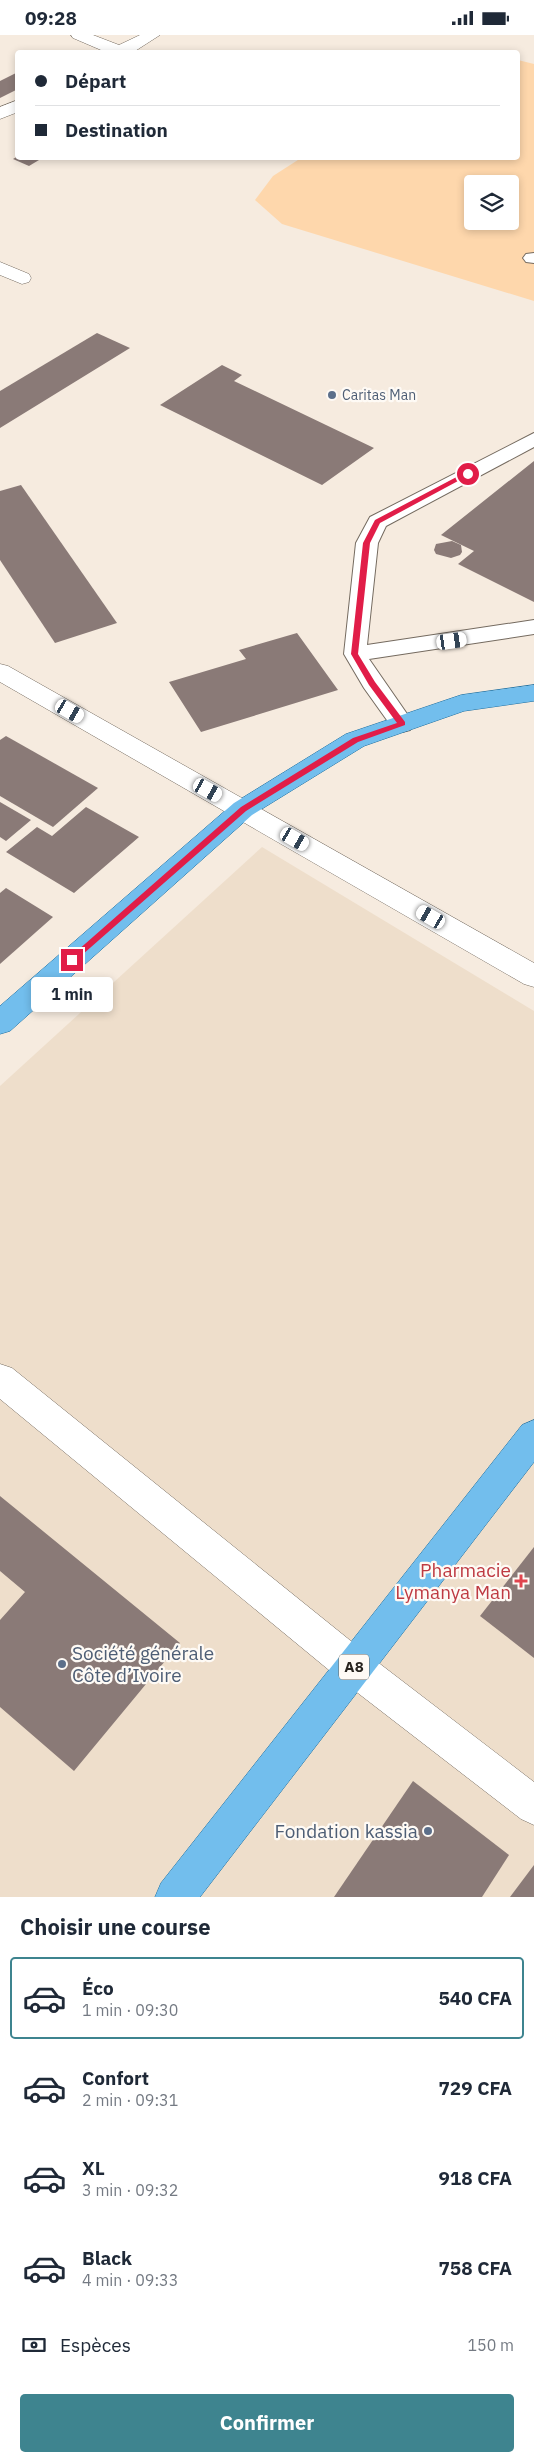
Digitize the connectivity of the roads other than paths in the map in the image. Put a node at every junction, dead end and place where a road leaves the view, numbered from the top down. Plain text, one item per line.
1 (79, 35) edge
2 (152, 35) edge
3 (115, 50) edge
4 (124, 50) edge
5 (15, 106) edge
6 (0, 114) edge
7 (0, 268) edge
8 (22, 278) dead end
9 (534, 439) edge
10 (534, 627) edge
11 (354, 654) junction
12 (0, 672) edge
13 (534, 693) edge
14 (402, 724) junction
15 (243, 809) junction
16 (534, 977) edge
17 (0, 1023) edge
18 (0, 1379) edge
19 (534, 1436) edge
20 (354, 1667) junction
21 (534, 1806) edge
22 (175, 1897) edge

1 - 3 street
2 - 4 street
5 - 6 street
7 - 8 street
9 - 11 lane
10 - 11 lane
11 - 14 lane
12 - 15 street
13 - 14 main road
14 - 15 main road
15 - 16 street
15 - 17 main road
18 - 20 street
19 - 20 main road, A8
20 - 21 street
20 - 22 main road, A8

